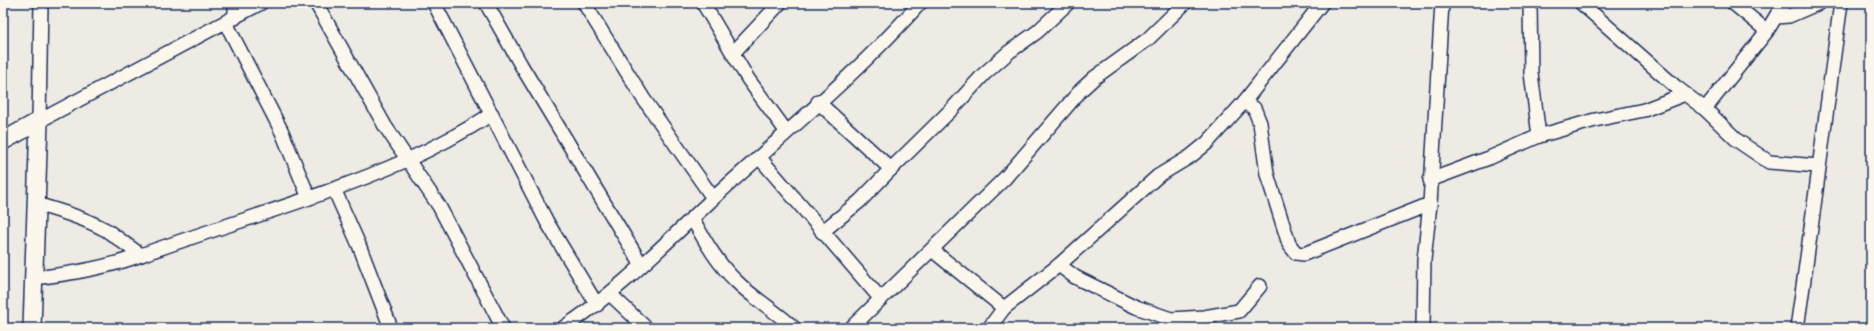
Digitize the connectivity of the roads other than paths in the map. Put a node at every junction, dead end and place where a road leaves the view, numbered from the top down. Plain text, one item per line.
1 (41, 3) edge
2 (235, 3) edge
3 (261, 3) edge
4 (316, 3) edge
5 (434, 3) edge
6 (486, 3) edge
7 (584, 3) edge
8 (703, 3) edge
9 (780, 3) edge
10 (920, 3) edge
11 (1068, 3) edge
12 (1185, 3) edge
13 (1322, 3) edge
14 (1442, 3) edge
15 (1530, 3) edge
16 (1581, 3) edge
17 (1734, 3) edge
18 (1784, 3) edge
19 (1819, 3) edge
20 (1841, 3) edge
21 (1776, 17) junction
22 (231, 20) junction
23 (1767, 31) junction
24 (733, 53) junction
25 (1685, 94) junction
26 (818, 102) junction
27 (1244, 102) junction
28 (1705, 109) junction
29 (492, 114) junction
30 (39, 122) junction
31 (786, 132) junction
32 (1539, 136) junction
33 (3, 141) edge
34 (759, 157) junction
35 (408, 160) junction
36 (1818, 166) junction
37 (891, 168) junction
38 (1430, 180) junction
39 (334, 190) junction
40 (309, 198) junction
41 (713, 198) junction
42 (36, 204) junction
43 (1430, 204) junction
44 (692, 218) junction
45 (822, 232) junction
46 (932, 250) junction
47 (141, 255) junction
48 (641, 264) junction
49 (1059, 265) junction
50 (34, 278) junction
51 (1260, 286) dead end
52 (610, 294) junction
53 (880, 298) junction
54 (597, 305) junction
55 (1004, 308) junction
56 (32, 328) edge
57 (391, 328) edge
58 (503, 328) edge
59 (563, 328) edge
60 (646, 328) edge
61 (794, 328) edge
62 (851, 328) edge
63 (989, 328) edge
64 (1423, 328) edge
65 (1797, 328) edge

1 - 30 street
2 - 22 street
3 - 22 street
4 - 35 street
5 - 29 street
6 - 48 street
7 - 41 street
8 - 24 street
9 - 24 street
10 - 26 street
11 - 37 street
12 - 46 street
13 - 27 street
14 - 38 street
15 - 32 street
16 - 25 street
17 - 23 street
18 - 21 street
19 - 21 street
20 - 36 street
21 - 23 street
22 - 30 street
22 - 40 street
23 - 28 street
24 - 31 street
25 - 28 street
25 - 32 street
26 - 31 street
26 - 37 street
27 - 43 street
27 - 49 street
28 - 36 street
29 - 35 street
29 - 54 street
30 - 33 street
30 - 42 street
31 - 34 street
32 - 38 street
34 - 41 street
34 - 45 street
35 - 39 street
35 - 58 street
36 - 65 street
37 - 45 street
38 - 43 street
39 - 40 street
39 - 57 street
40 - 47 street
41 - 44 street
42 - 47 street
42 - 50 street
43 - 64 street
44 - 48 street
44 - 61 street
45 - 53 street
46 - 53 street
46 - 55 street
47 - 50 street
48 - 52 street
49 - 51 street
49 - 55 street
50 - 56 street
52 - 54 street
52 - 60 street
53 - 62 street
54 - 59 street
55 - 63 street

